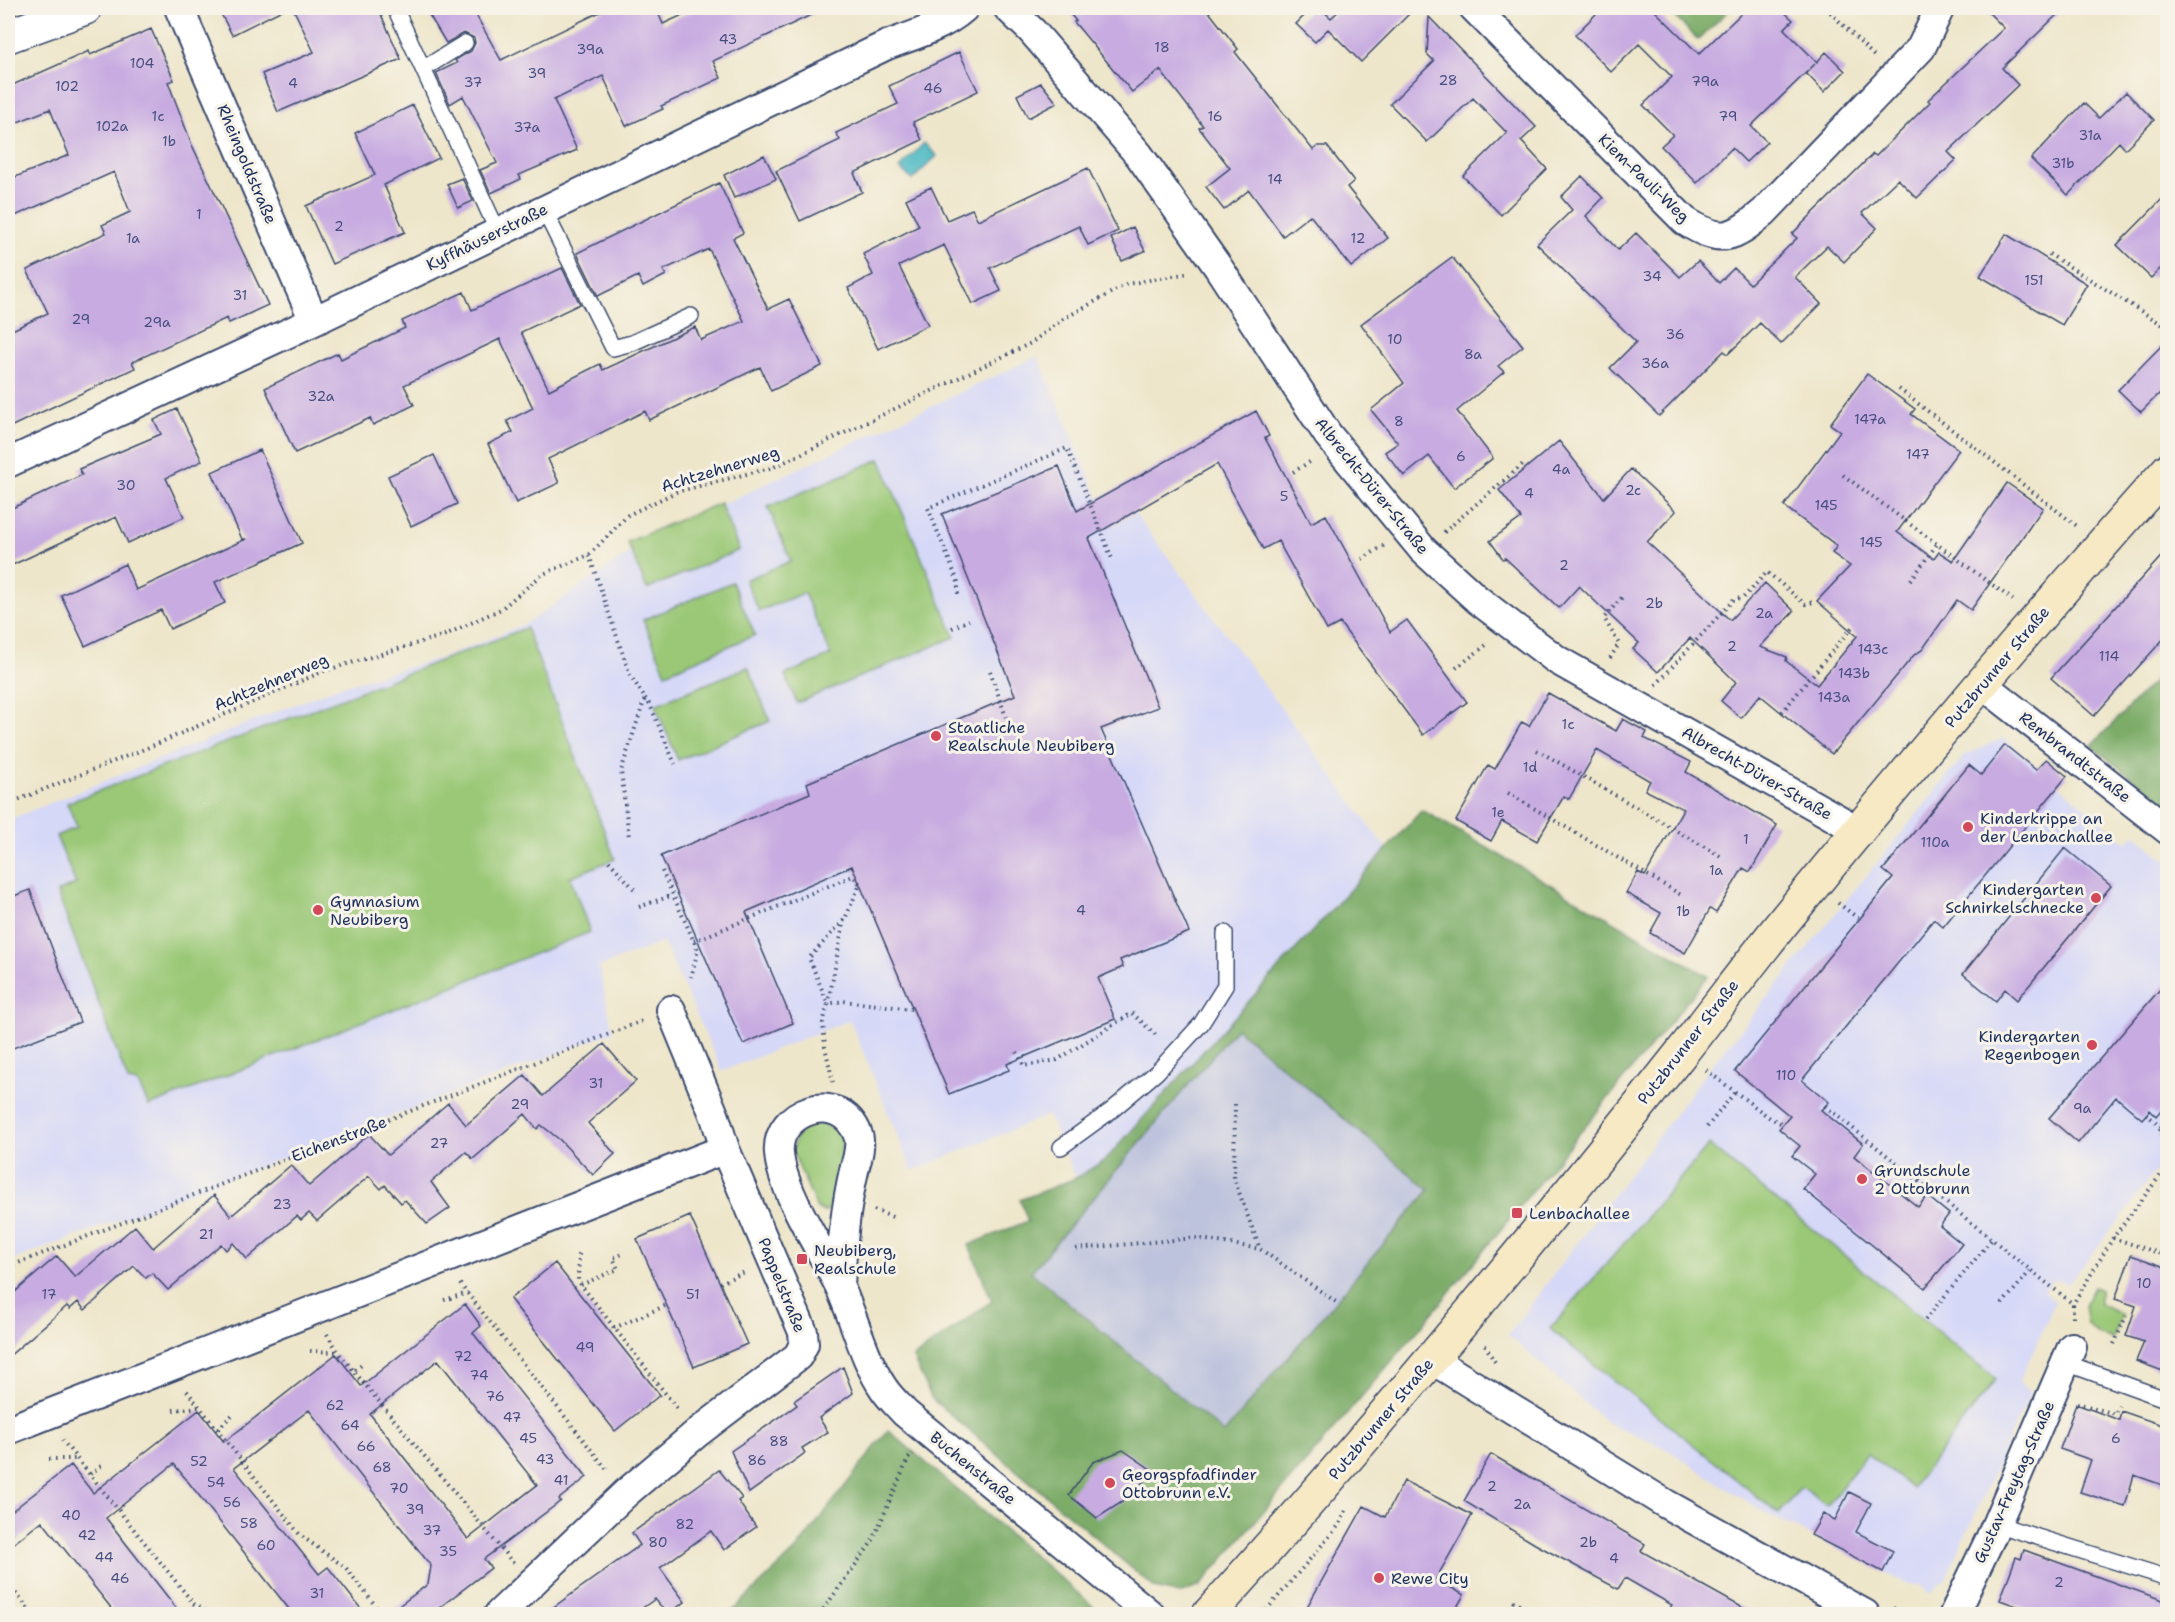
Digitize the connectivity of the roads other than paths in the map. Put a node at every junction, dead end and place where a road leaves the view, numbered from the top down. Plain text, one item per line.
1 (85, 8) edge
2 (179, 8) edge
3 (395, 8) edge
4 (964, 8) edge
5 (1008, 8) edge
6 (1474, 8) edge
7 (1940, 8) edge
8 (8, 36) edge
9 (465, 43) dead end
10 (423, 69) junction
11 (544, 210) junction
12 (498, 232) junction
13 (691, 316) dead end
14 (314, 321) junction
15 (8, 463) edge
16 (2168, 470) edge
17 (1982, 684) junction
18 (2168, 830) edge
19 (1859, 831) junction
20 (1225, 933) dead end
21 (671, 1010) road end
22 (1061, 1147) dead end
23 (724, 1149) junction
24 (840, 1287) junction
25 (2069, 1355) joint
26 (1431, 1359) junction
27 (2168, 1400) edge
28 (8, 1430) edge
29 (1996, 1524) junction
30 (2168, 1578) edge
31 (499, 1614) edge
32 (1150, 1614) edge
33 (1209, 1614) edge
34 (1865, 1614) edge
35 (1954, 1614) edge

1 - 8 street
2 - 14 street, Rheingoldstraße
3 - 10 lane
4 - 11 street, Kyffhäuserstraße
5 - 19 street, Albrecht-Dürer-Straße
6 - 7 street, Kiem-Pauli-Weg
9 - 10 lane
10 - 12 lane
11 - 12 street, Kyffhäuserstraße
11 - 13 lane
12 - 14 street, Kyffhäuserstraße
14 - 15 street, Kyffhäuserstraße
16 - 17 main road, Putzbrunner Straße
17 - 18 street, Rembrandtstraße
17 - 19 main road, Putzbrunner Straße
19 - 26 main road, Putzbrunner Straße
20 - 22 lane
21 - 23 street, Pappelstraße
23 - 28 street
23 - 31 street, Pappelstraße
24 - 24 street, Buchenstraße
24 - 32 street, Buchenstraße
25 - 27 lane
25 - 29 street, Gustav-Freytag-Straße
26 - 33 main road, Putzbrunner Straße
26 - 34 street
29 - 30 lane
29 - 35 street, Gustav-Freytag-Straße

